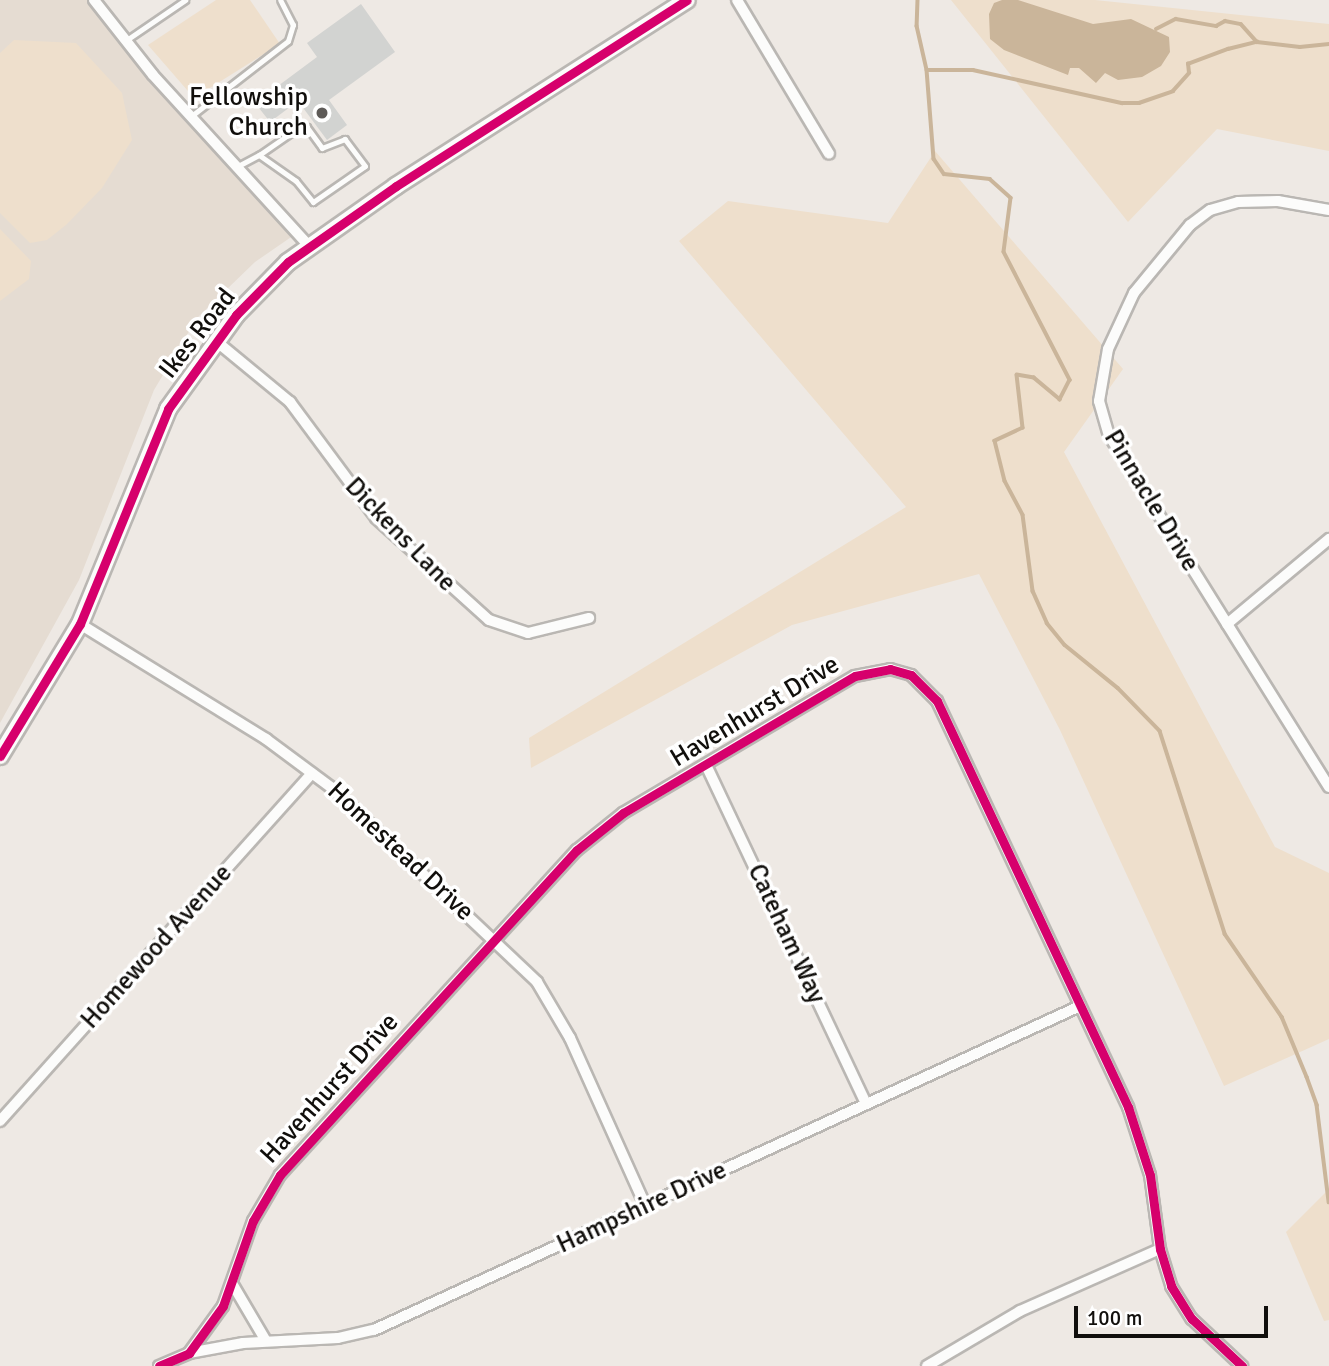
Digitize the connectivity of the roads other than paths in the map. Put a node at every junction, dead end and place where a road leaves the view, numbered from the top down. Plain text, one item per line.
1 (94, 0) edge
2 (185, 0) edge
3 (281, 0) edge
4 (687, 0) edge
5 (737, 0) edge
6 (125, 41) junction
7 (190, 117) junction
8 (829, 154) dead end
9 (259, 155) junction
10 (235, 167) junction
11 (1329, 209) edge
12 (310, 247) junction
13 (216, 341) junction
14 (1329, 539) edge
15 (589, 618) dead end
16 (80, 624) junction
17 (1227, 624) junction
18 (0, 756) edge
19 (706, 765) junction
20 (313, 773) junction
21 (1329, 788) edge
22 (494, 940) junction
23 (1080, 1006) junction
24 (866, 1104) junction
25 (0, 1121) edge
26 (645, 1205) junction
27 (1160, 1249) junction
28 (233, 1285) junction
29 (266, 1341) junction
30 (189, 1353) junction
31 (159, 1366) edge
32 (927, 1366) edge
33 (1242, 1366) edge

1 - 6 street
2 - 6 lane
3 - 7 lane
4 - 12 street, Ikes Road
5 - 8 street
6 - 7 street
7 - 10 street
9 - 9 lane
9 - 10 lane
10 - 12 street
11 - 17 street, Pinnacle Drive
12 - 13 street, Ikes Road
13 - 15 street, Dickens Lane
13 - 16 street, Ikes Road
14 - 17 street
16 - 18 street, Ikes Road
16 - 20 street, Homestead Drive
17 - 21 street, Pinnacle Drive
19 - 22 street, Havenhurst Drive
19 - 23 street, Havenhurst Drive
19 - 24 street, Cateham Way
20 - 22 street, Homestead Drive
20 - 25 street, Homewood Avenue
22 - 26 street, Homestead Drive
22 - 28 street, Havenhurst Drive
23 - 24 street, Hampshire Drive
23 - 27 street, Havenhurst Drive
24 - 26 street, Hampshire Drive
26 - 29 street, Hampshire Drive
27 - 32 street
27 - 33 street, Havenhurst Drive
28 - 29 street
28 - 30 street, Havenhurst Drive
29 - 30 street, Hampshire Drive
30 - 31 street

